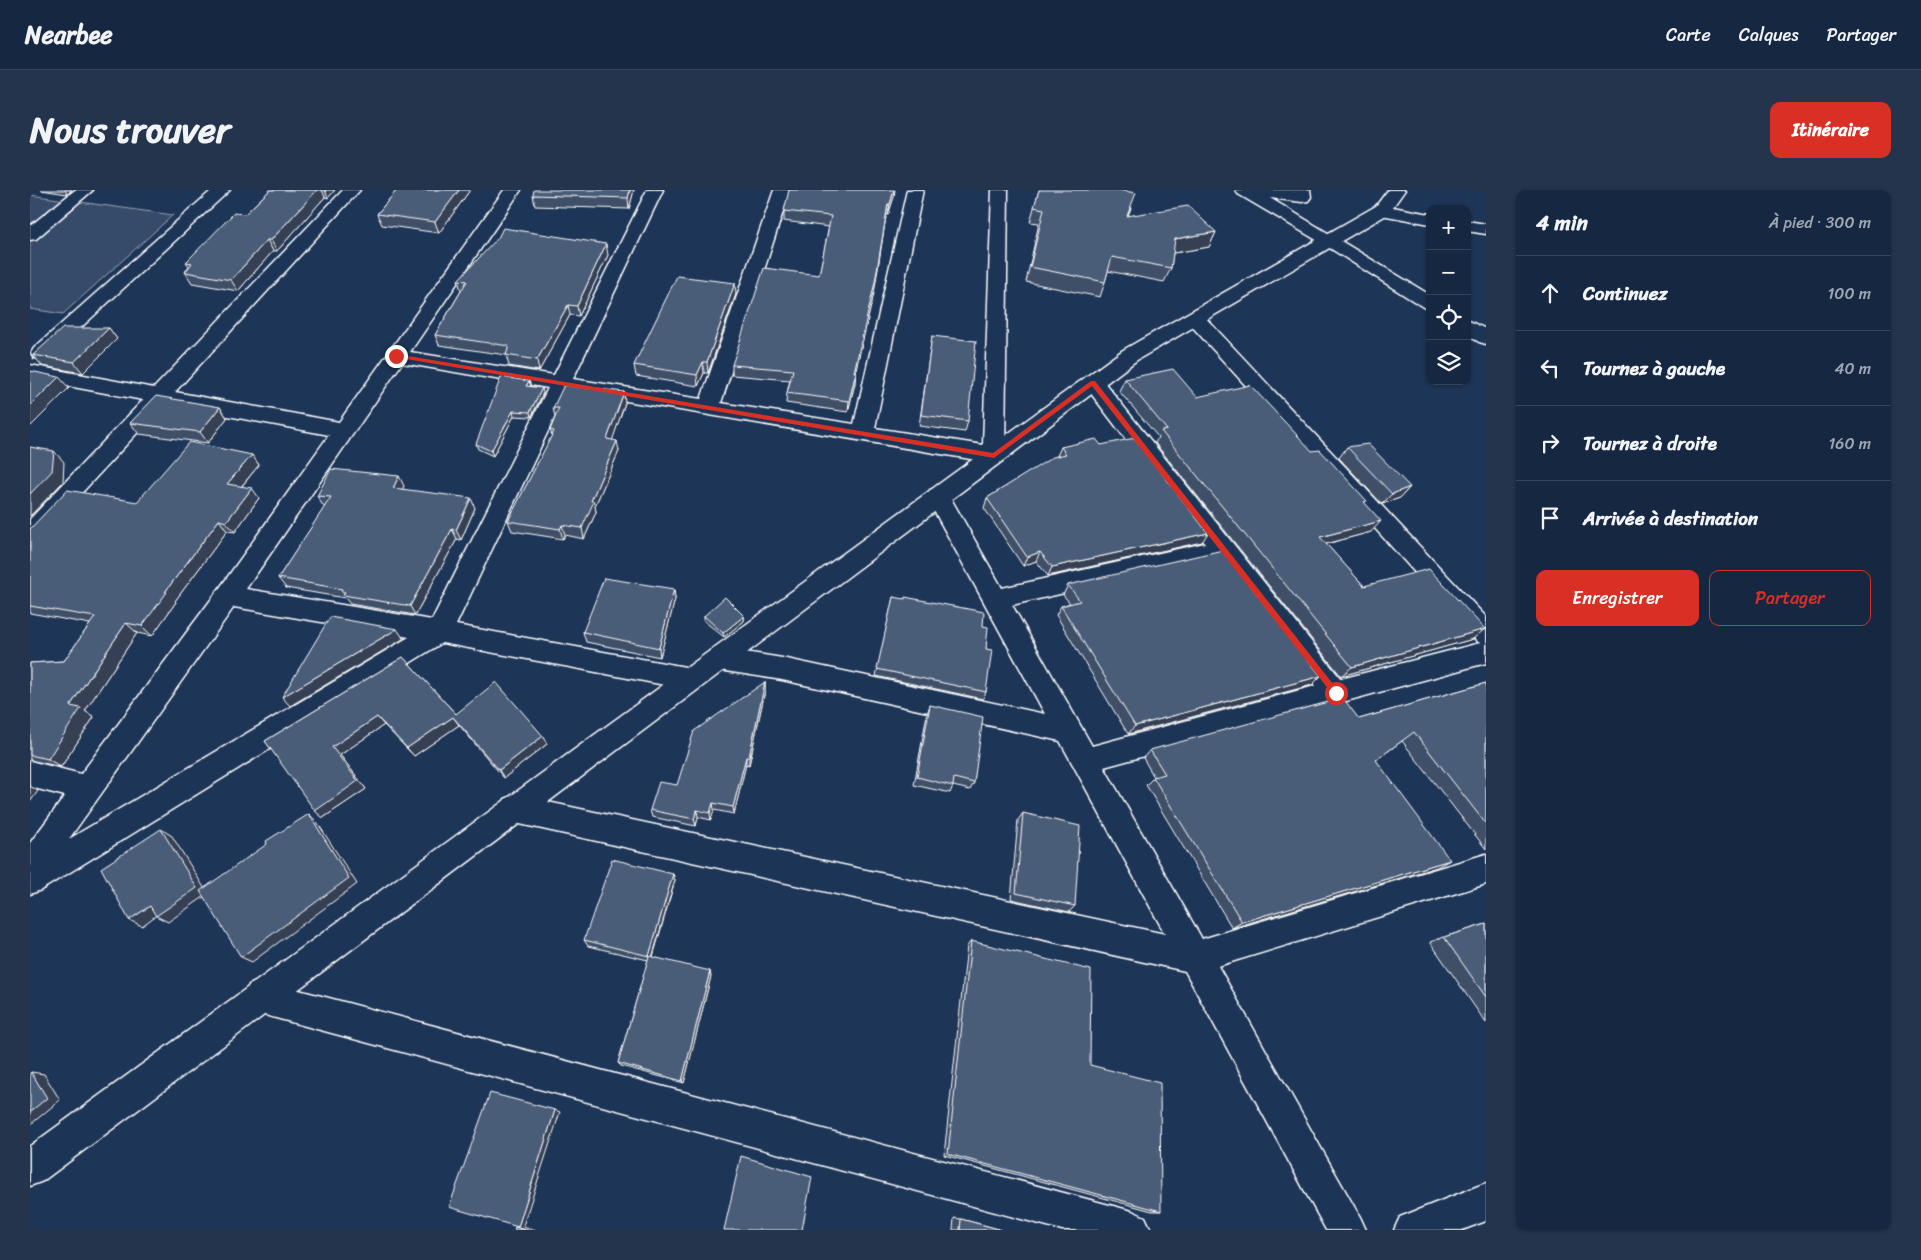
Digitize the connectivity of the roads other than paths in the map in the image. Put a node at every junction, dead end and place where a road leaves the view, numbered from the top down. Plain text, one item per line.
1 (85, 190) edge
2 (222, 190) edge
3 (352, 190) edge
4 (513, 190) edge
5 (655, 190) edge
6 (782, 190) edge
7 (915, 190) edge
8 (1000, 190) edge
9 (1244, 190) edge
10 (1302, 190) edge
11 (1397, 190) edge
12 (1382, 210) junction
13 (1426, 218) edge
14 (1471, 227) edge
15 (1486, 229) edge
16 (30, 235) edge
17 (1331, 241) junction
18 (1426, 300) edge
19 (1195, 318) junction
20 (1471, 329) edge
21 (1486, 338) edge
22 (396, 356) junction
23 (30, 364) edge
24 (30, 372) edge
25 (1093, 382) junction
26 (560, 383) junction
27 (161, 396) junction
28 (710, 408) junction
29 (344, 430) junction
30 (863, 434) junction
31 (994, 455) junction
32 (938, 496) junction
33 (30, 534) edge
34 (1223, 548) junction
35 (228, 596) junction
36 (996, 599) junction
37 (439, 632) junction
38 (1486, 634) edge
39 (1486, 652) edge
40 (718, 659) junction
41 (691, 679) junction
42 (1336, 693) junction
43 (1069, 731) junction
44 (1085, 760) junction
45 (30, 774) edge
46 (88, 789) junction
47 (515, 809) junction
48 (30, 868) edge
49 (1486, 869) edge
50 (30, 878) edge
51 (1195, 957) junction
52 (261, 997) junction
53 (30, 1168) edge
54 (1486, 1202) edge
55 (1132, 1230) edge
56 (1347, 1230) edge
57 (1413, 1230) edge

1 - 16 street
2 - 23 street
3 - 27 street
4 - 22 street
5 - 26 street
6 - 28 street
7 - 30 street
8 - 31 street
9 - 10 street
9 - 17 street
11 - 12 street
12 - 13 street
12 - 17 street
14 - 15 street
17 - 18 street
17 - 19 street
19 - 25 street
19 - 38 street
20 - 21 street
22 - 26 street
22 - 29 street
24 - 27 street
25 - 31 street
25 - 34 street
26 - 28 street
26 - 37 street
27 - 29 street
27 - 33 street
28 - 30 street
29 - 35 street
30 - 31 street
31 - 32 street
32 - 36 street
32 - 40 street
34 - 36 street
34 - 42 street
35 - 37 street
35 - 46 street
36 - 43 street
37 - 41 street
37 - 50 street
39 - 42 street
40 - 41 street
40 - 43 street
41 - 47 street
42 - 44 street
43 - 44 street
44 - 51 street
45 - 46 street
46 - 48 street
47 - 51 street
47 - 52 street
49 - 51 street
51 - 56 street
52 - 53 street
52 - 55 street
54 - 57 street

